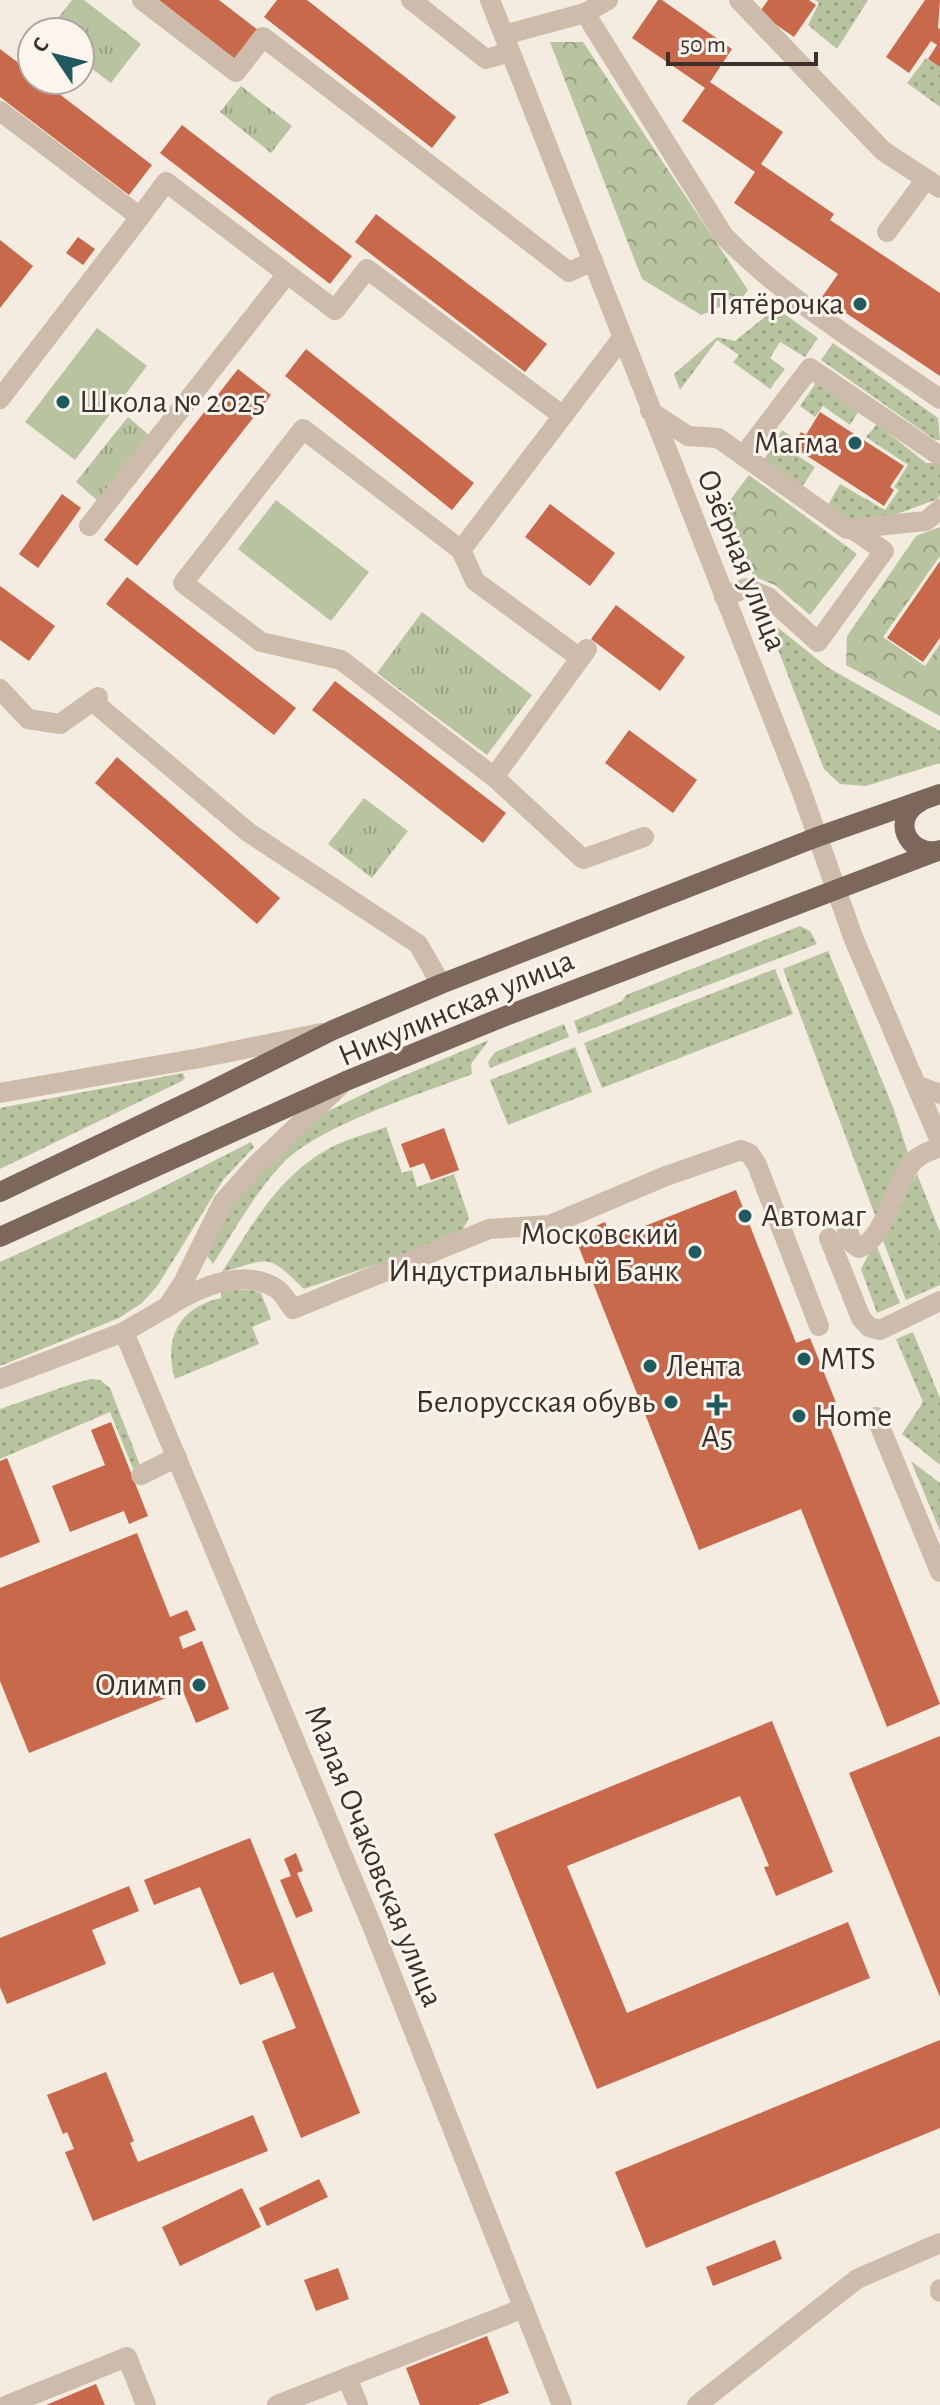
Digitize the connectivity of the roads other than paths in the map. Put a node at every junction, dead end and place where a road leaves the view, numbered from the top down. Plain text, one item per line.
1 (142, 0) edge
2 (411, 0) edge
3 (490, 0) edge
4 (608, 0) edge
5 (739, 0) edge
6 (585, 13) junction
7 (507, 43) junction
8 (0, 111) edge
9 (933, 183) edge
10 (140, 217) junction
11 (887, 232) dead end
12 (593, 261) junction
13 (287, 274) junction
14 (622, 338) junction
15 (0, 399) edge
16 (940, 399) edge
17 (650, 411) junction
18 (563, 416) junction
19 (743, 456) junction
20 (940, 456) edge
21 (940, 509) edge
22 (89, 526) dead end
23 (851, 528) junction
24 (461, 550) junction
25 (724, 597) junction
26 (0, 689) edge
27 (494, 777) junction
28 (932, 797) edge
29 (644, 837) dead end
30 (817, 837) junction
31 (939, 850) edge
32 (836, 887) junction
33 (441, 984) junction
34 (333, 1030) junction
35 (346, 1081) junction
36 (916, 1085) junction
37 (0, 1093) edge
38 (940, 1094) edge
39 (940, 1141) edge
40 (940, 1147) edge
41 (0, 1192) edge
42 (0, 1237) edge
43 (940, 1301) edge
44 (167, 1307) junction
45 (819, 1326) dead end
46 (124, 1332) junction
47 (0, 1379) edge
48 (876, 1417) dead end
49 (177, 1457) junction
50 (141, 1475) dead end
51 (940, 1572) edge
52 (940, 2243) edge
53 (524, 2308) junction
54 (347, 2377) junction
55 (7, 2405) edge
56 (146, 2405) edge
57 (277, 2405) edge
58 (358, 2405) edge
59 (562, 2405) edge
60 (697, 2405) edge

1 - 12 street
2 - 7 street
3 - 7 street, Озёрная улица
4 - 6 street
5 - 9 street
6 - 7 street
6 - 16 street
7 - 12 street, Озёрная улица
8 - 10 street
9 - 11 street
10 - 13 street
10 - 15 street
12 - 14 street, Озёрная улица
13 - 18 street
13 - 22 street
14 - 17 street, Озёрная улица
14 - 18 street
17 - 19 street
17 - 25 street, Озёрная улица
18 - 24 street
19 - 20 street
19 - 23 street
21 - 23 street
23 - 25 street
24 - 27 street
24 - 27 street
25 - 30 street, Озёрная улица
26 - 33 street
27 - 29 street
28 - 30 main road, Никулинская улица
28 - 31 main road
30 - 32 street, Озёрная улица
30 - 33 main road, Никулинская улица
31 - 32 main road, Никулинская улица
32 - 35 main road, Никулинская улица
32 - 36 street, Озёрная улица
33 - 34 main road, Никулинская улица
34 - 37 street, Никулинская улица
34 - 41 main road
35 - 42 main road
35 - 44 street, Никулинская улица
36 - 38 street
36 - 39 street, Озёрная улица
40 - 43 street
44 - 45 street
44 - 46 street, Никулинская улица
46 - 47 street, Никулинская улица
46 - 49 street, Малая Очаковская улица
48 - 51 street
49 - 50 street
49 - 53 street, Малая Очаковская улица
52 - 60 street
53 - 54 street
53 - 59 street, Малая Очаковская улица
54 - 57 street
54 - 58 street
55 - 56 street

